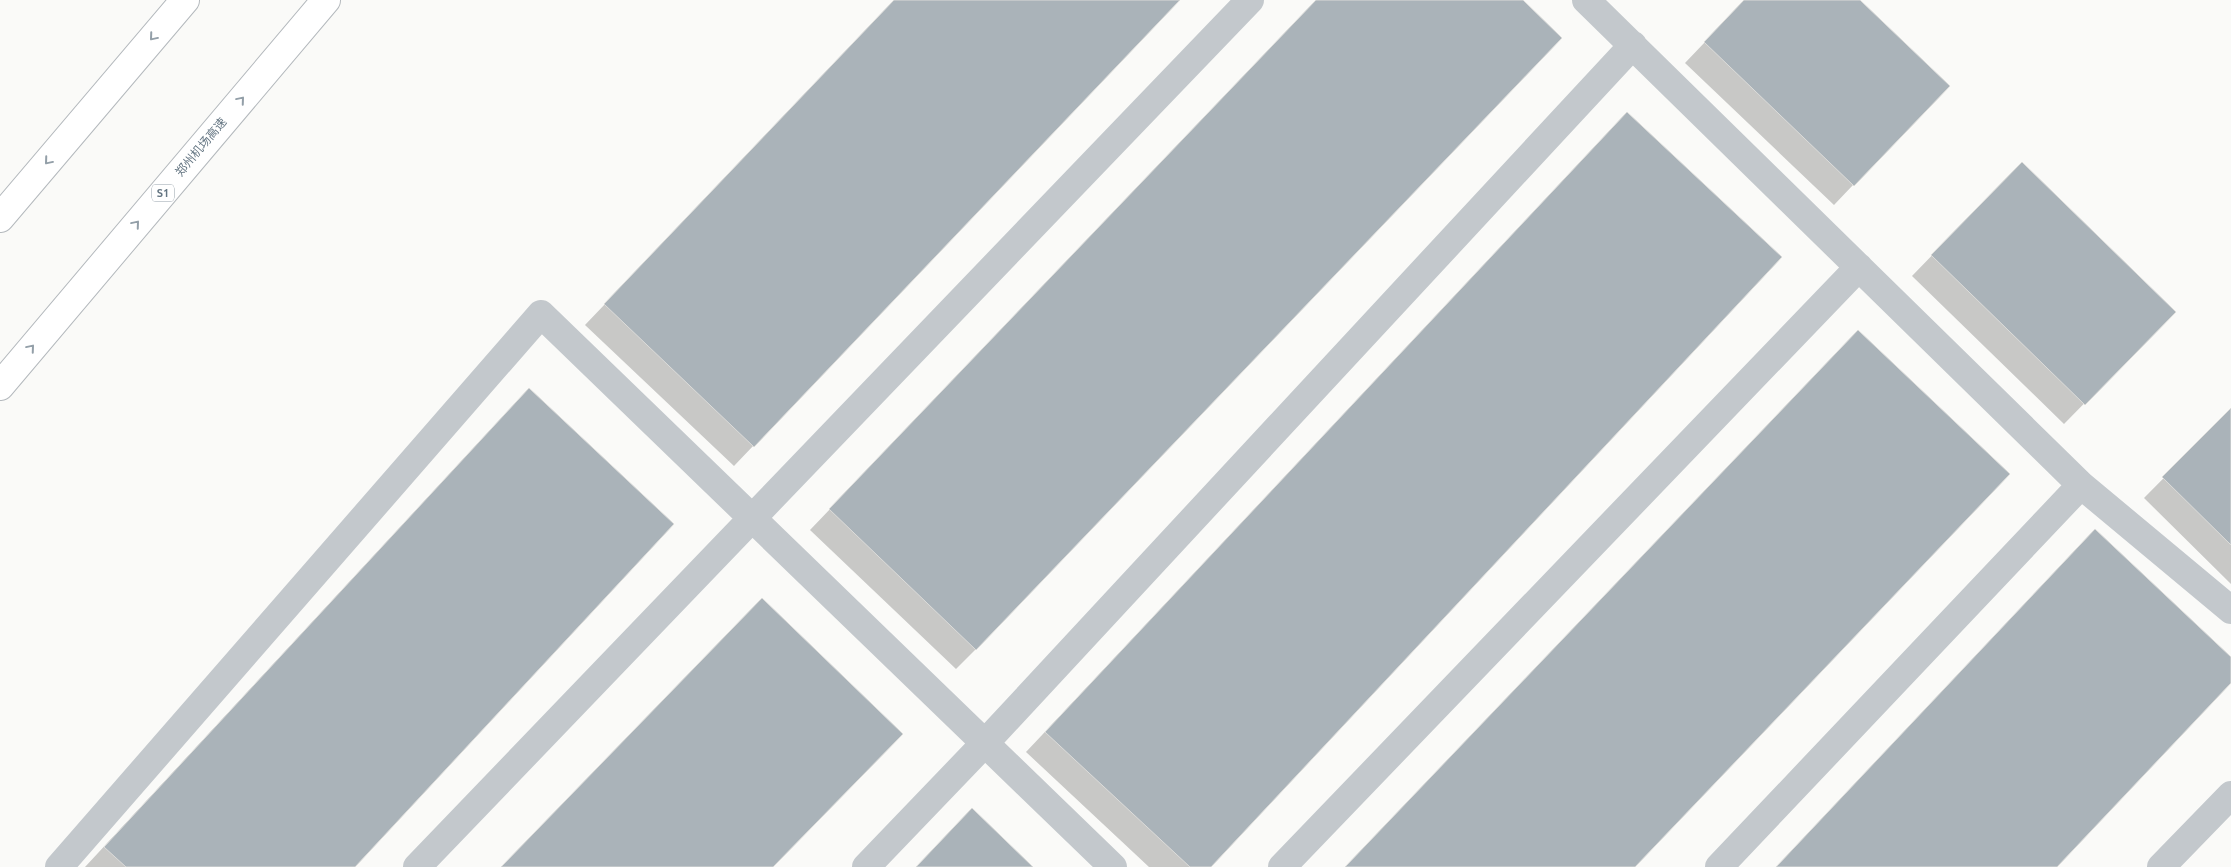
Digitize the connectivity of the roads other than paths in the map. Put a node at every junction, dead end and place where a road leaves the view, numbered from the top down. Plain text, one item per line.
1 (184, 0) edge
2 (326, 0) edge
3 (1250, 0) edge
4 (1586, 0) edge
5 (1633, 45) junction
6 (0, 218) edge
7 (1859, 267) junction
8 (0, 386) edge
9 (2081, 485) junction
10 (752, 518) junction
11 (2231, 610) edge
12 (985, 743) junction
13 (2231, 796) edge
14 (59, 867) edge
15 (417, 867) edge
16 (866, 867) edge
17 (1113, 867) edge
18 (1282, 867) edge
19 (1719, 867) edge
20 (2161, 867) edge

1 -> 6 highway
8 -> 2 highway, 郑州机场高速 / S1
3 - 10 lane
4 - 5 lane
5 - 7 lane
5 - 12 lane
7 - 9 lane
7 - 18 lane
9 - 11 lane
9 - 19 lane
10 - 12 lane
10 - 14 lane
10 - 15 lane
12 - 16 lane
12 - 17 lane
13 - 20 lane

